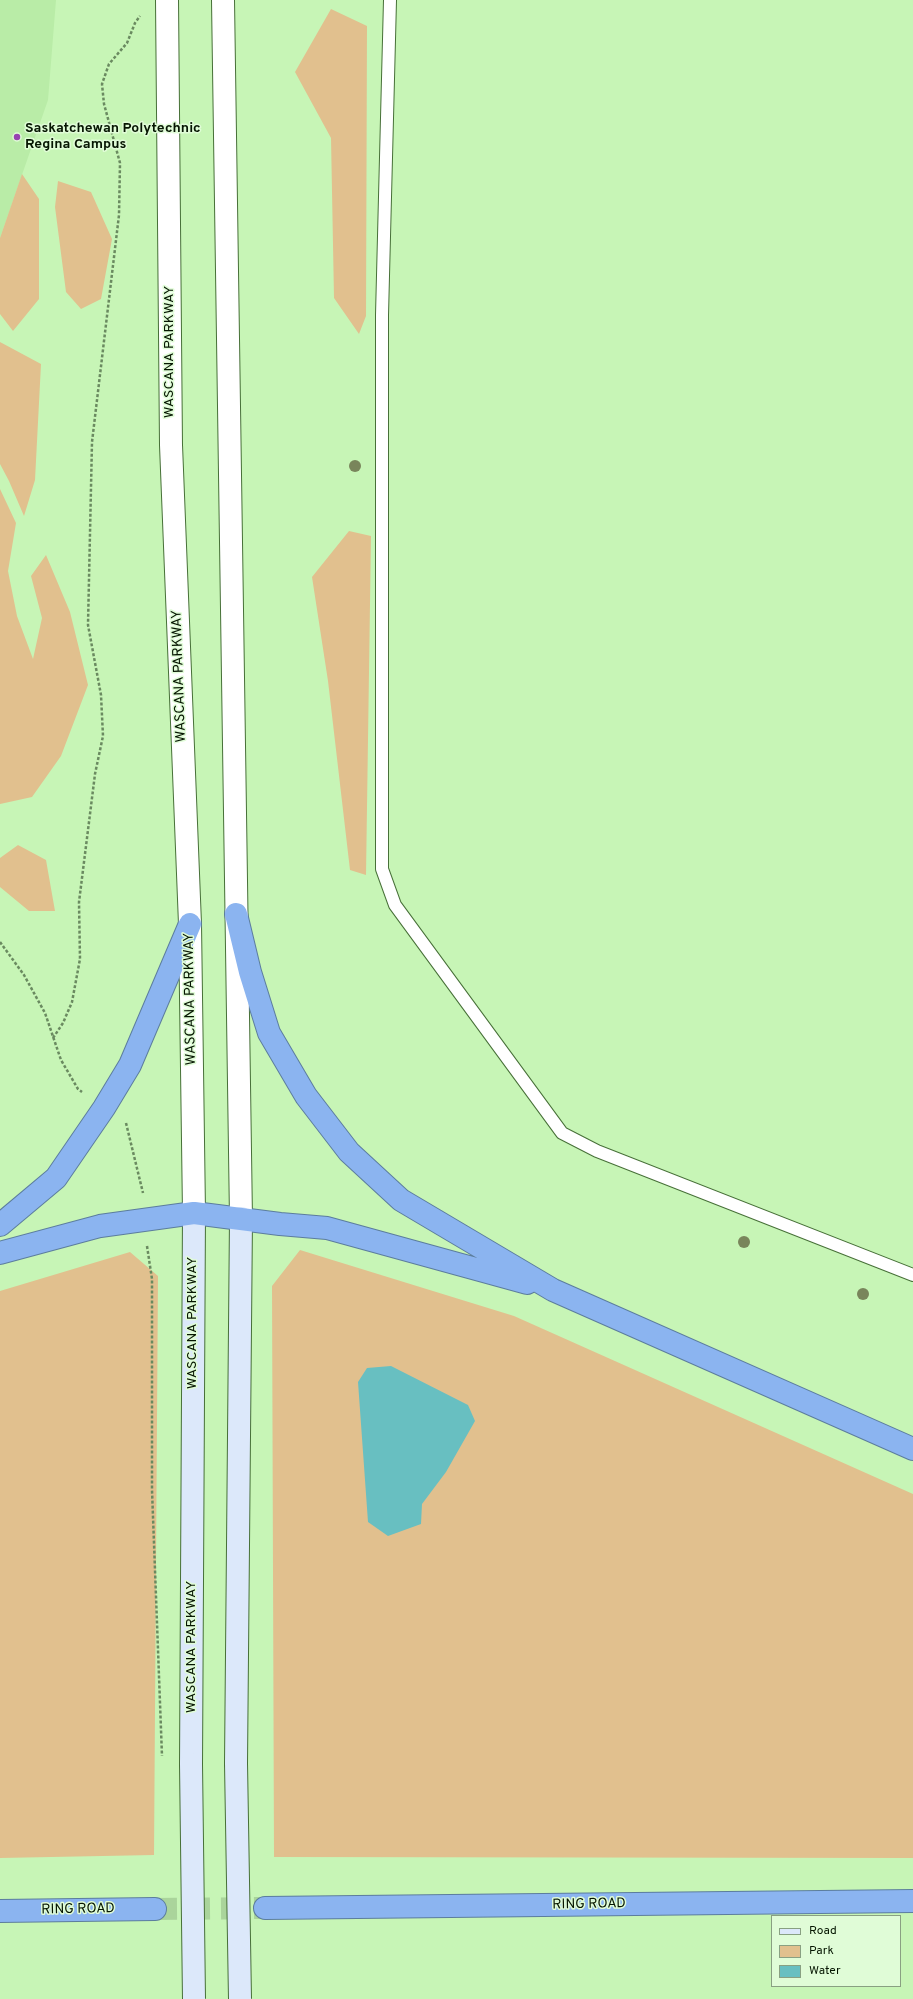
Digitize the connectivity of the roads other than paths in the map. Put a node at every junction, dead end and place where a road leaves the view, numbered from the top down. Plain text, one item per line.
1 (167, 0) edge
2 (223, 0) edge
3 (390, 0) edge
4 (236, 914) junction
5 (190, 924) junction
6 (194, 1213) junction
7 (241, 1218) junction
8 (0, 1225) edge
9 (0, 1253) edge
10 (913, 1275) edge
11 (553, 1290) junction
12 (913, 1449) edge
13 (913, 1901) edge
14 (265, 1908) tunnel mouth
15 (155, 1909) tunnel mouth
16 (0, 1911) edge
17 (194, 1999) edge
18 (240, 1999) edge

1 - 5 street, WASCANA PARKWAY
2 - 4 street
3 - 10 lane
4 - 7 street
4 - 11 highway
5 - 6 street, WASCANA PARKWAY
5 - 8 highway
6 - 7 highway
6 - 9 highway
6 - 17 main road, WASCANA PARKWAY, bridge
7 - 11 highway
7 - 18 main road, bridge
11 - 12 highway
13 - 14 highway, RING ROAD
15 - 16 highway, RING ROAD

